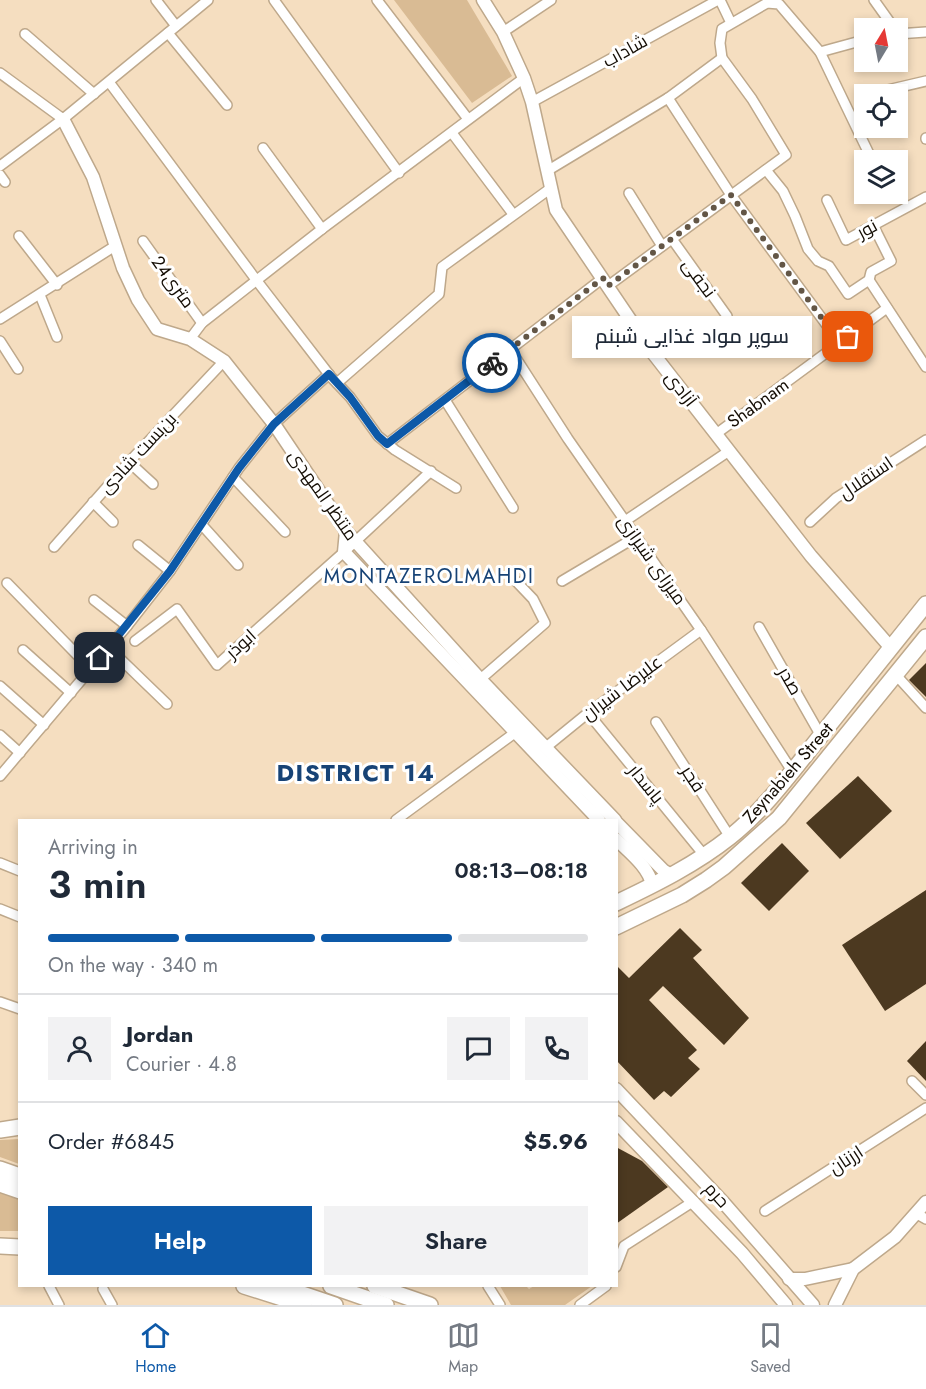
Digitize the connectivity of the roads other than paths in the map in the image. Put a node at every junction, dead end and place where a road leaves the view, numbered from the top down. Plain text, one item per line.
1 (156, 0) edge
2 (208, 0) edge
3 (274, 0) edge
4 (377, 0) edge
5 (483, 0) edge
6 (551, 0) edge
7 (719, 0) edge
8 (874, 0) edge
9 (887, 18) edge
10 (731, 23) junction
11 (176, 26) junction
12 (502, 32) junction
13 (926, 32) edge
14 (168, 33) junction
15 (908, 33) edge
16 (25, 34) dead end
17 (854, 43) edge
18 (820, 52) junction
19 (722, 58) junction
20 (0, 73) edge
21 (524, 78) junction
22 (926, 81) edge
23 (109, 82) junction
24 (908, 85) edge
25 (94, 94) junction
26 (668, 98) junction
27 (532, 102) junction
28 (227, 105) dead end
29 (63, 119) junction
30 (468, 119) junction
31 (452, 133) junction
32 (263, 148) dead end
33 (867, 150) edge
34 (0, 166) edge
35 (766, 170) junction
36 (547, 171) junction
37 (399, 173) junction
38 (551, 188) junction
39 (629, 193) dead end
40 (731, 195) junction
41 (926, 197) edge
42 (827, 200) dead end
43 (513, 214) junction
44 (873, 225) junction
45 (322, 229) junction
46 (19, 236) dead end
47 (672, 239) junction
48 (143, 242) dead end
49 (115, 246) junction
50 (662, 246) junction
51 (869, 280) junction
52 (257, 281) junction
53 (606, 282) junction
54 (57, 285) junction
55 (40, 295) junction
56 (887, 308) junction
57 (1, 316) edge
58 (727, 316) dead end
59 (202, 323) junction
60 (57, 337) dead end
61 (190, 339) junction
62 (0, 341) edge
63 (840, 343) junction
64 (510, 349) junction
65 (224, 361) junction
66 (926, 367) edge
67 (18, 369) dead end
68 (329, 374) junction
69 (337, 382) junction
70 (444, 400) junction
71 (274, 424) junction
72 (716, 434) junction
73 (926, 440) edge
74 (387, 444) junction
75 (729, 451) junction
76 (129, 462) junction
77 (431, 471) junction
78 (233, 477) junction
79 (153, 484) dead end
80 (456, 488) dead end
81 (93, 502) junction
82 (513, 508) dead end
83 (625, 521) junction
84 (112, 522) dead end
85 (810, 522) dead end
86 (202, 525) junction
87 (285, 531) dead end
88 (345, 531) junction
89 (636, 537) junction
90 (355, 541) junction
91 (138, 545) dead end
92 (54, 547) dead end
93 (344, 552) junction
94 (238, 565) dead end
95 (170, 571) junction
96 (511, 576) dead end
97 (561, 580) dead end
98 (7, 583) dead end
99 (94, 600) dead end
100 (926, 604) edge
101 (127, 626) junction
102 (759, 627) dead end
103 (701, 630) junction
104 (926, 637) edge
105 (135, 641) dead end
106 (109, 648) junction
107 (891, 648) junction
108 (23, 650) dead end
109 (91, 669) junction
110 (896, 675) junction
111 (476, 683) junction
112 (0, 686) edge
113 (71, 693) junction
114 (167, 704) dead end
115 (926, 708) edge
116 (588, 713) junction
117 (656, 722) dead end
118 (44, 725) junction
119 (520, 729) junction
120 (0, 735) edge
121 (821, 736) junction
122 (545, 748) junction
123 (20, 753) junction
124 (792, 771) junction
125 (0, 776) edge
126 (397, 819) edge
127 (598, 819) edge
128 (614, 819) edge
129 (618, 824) edge
130 (730, 837) junction
131 (618, 841) edge
132 (704, 855) junction
133 (0, 864) edge
134 (649, 864) junction
135 (18, 870) edge
136 (671, 875) junction
137 (652, 885) junction
138 (618, 902) edge
139 (0, 909) edge
140 (18, 916) edge
141 (618, 926) edge
142 (0, 1002) edge
143 (18, 1008) edge
144 (912, 1081) dead end
145 (618, 1091) edge
146 (926, 1095) edge
147 (926, 1108) edge
148 (618, 1124) edge
149 (18, 1127) edge
150 (0, 1128) edge
151 (0, 1169) edge
152 (18, 1175) edge
153 (0, 1184) edge
154 (18, 1190) edge
155 (694, 1201) junction
156 (926, 1202) edge
157 (765, 1211) dead end
158 (921, 1217) edge
159 (618, 1262) edge
160 (853, 1269) junction
161 (789, 1279) junction
162 (50, 1287) edge
163 (247, 1287) edge
164 (282, 1287) edge
165 (334, 1287) edge
166 (378, 1287) edge
167 (489, 1287) edge
168 (605, 1287) edge
169 (103, 1289) dead end
170 (839, 1302) edge
171 (59, 1305) edge
172 (112, 1305) edge
173 (304, 1305) edge
174 (334, 1305) edge
175 (386, 1305) edge
176 (430, 1305) edge
177 (500, 1305) edge
178 (580, 1305) edge
179 (786, 1305) edge
180 (813, 1305) edge

1 - 11 street
2 - 11 street
3 - 37 street
4 - 30 street
5 - 12 street, آزادی
6 - 12 street
7 - 10 street
7 - 27 street, شاداب
8 - 9 street
10 - 18 street
10 - 19 street
11 - 14 street
12 - 21 street, آزادی
13 - 15 street
14 - 23 street
14 - 28 street
16 - 25 street
17 - 18 street
18 - 33 street
19 - 26 street
19 - 35 street
20 - 29 street
21 - 27 street, آزادی
21 - 30 street
22 - 24 street
23 - 25 street
23 - 52 street
25 - 29 street
26 - 36 street
26 - 40 street
27 - 36 street, آزادی
29 - 34 street
29 - 49 street, منتظر المهدی
30 - 31 street
31 - 37 street
31 - 43 street
32 - 45 street
35 - 40 street
35 - 51 street
36 - 38 street, آزادی
37 - 45 street
38 - 43 street
38 - 53 street, آزادی
39 - 50 street
40 - 47 street
40 - 63 street
41 - 44 street, نور
42 - 44 street, نور
43 - 69 street
44 - 51 street
45 - 52 street
46 - 54 street
47 - 50 street
47 - 58 street, نجفی
48 - 59 street, 24متری
49 - 54 street
49 - 61 street, منتظر المهدی
50 - 53 street
51 - 56 street
52 - 59 street
52 - 68 street
53 - 64 street
53 - 72 street, آزادی
54 - 55 street
55 - 57 street
55 - 60 street
56 - 63 street, Shabnam
56 - 66 street
59 - 61 street
61 - 65 street, منتظر المهدی
62 - 67 street
63 - 72 street, Shabnam
64 - 70 street
64 - 83 street, میرزای شیرازی
65 - 71 street, منتظر المهدی
65 - 76 street, بن‌بست شادی
68 - 69 street
68 - 71 street
69 - 74 street
70 - 74 street
70 - 82 street
71 - 78 street
71 - 88 street, منتظر المهدی
72 - 75 street, آزادی
73 - 85 street, استقلال
74 - 77 street
75 - 83 street
75 - 107 street, آزادی
76 - 79 street
76 - 81 street, بن‌بست شادی
77 - 80 street
77 - 90 street, ابوذر
78 - 86 street
78 - 87 street
81 - 84 street
81 - 92 street, بن‌بست شادی
83 - 89 street, میرزای شیرازی
86 - 94 street
86 - 95 street
88 - 90 street, منتظر المهدی
88 - 93 street
89 - 97 street
89 - 103 street, میرزای شیرازی
90 - 93 street, ابوذر
90 - 111 street, منتظر المهدی
91 - 95 street
93 - 105 street, ابوذر
93 - 111 street
95 - 101 street
96 - 111 street
98 - 109 street
99 - 101 street
100 - 107 main road, Zeynabieh Street
101 - 106 street
102 - 121 street, صدر
103 - 116 street, علیرضا شیران
103 - 124 street, میرزای شیرازی
104 - 110 main road, Zeynabieh Street
106 - 109 street
106 - 114 street
107 - 121 main road, Zeynabieh Street
108 - 113 street
109 - 113 street
110 - 115 street
110 - 141 main road, Zeynabieh Street
111 - 119 street, منتظر المهدی
112 - 118 street
113 - 118 street
116 - 122 street, علیرضا شیران
116 - 132 street, پاسدار
117 - 130 street, فجر
118 - 123 street
119 - 122 street, منتظر المهدی
119 - 126 street
119 - 127 street
120 - 123 street
121 - 124 main road, Zeynabieh Street
122 - 128 street, منتظر المهدی
123 - 125 street
124 - 130 main road, Zeynabieh Street
129 - 134 street, منتظر المهدی
130 - 132 main road, Zeynabieh Street
131 - 134 street
132 - 136 main road, Zeynabieh Street
133 - 135 street
134 - 136 street, منتظر المهدی
134 - 137 street
136 - 137 main road, Zeynabieh Street
137 - 138 main road, Zeynabieh Street
139 - 140 street
142 - 143 street
144 - 146 street
145 - 161 street, حرم
147 - 157 street, ارزنان
148 - 155 street, حرم
149 - 150 main road
151 - 152 main road
153 - 154 main road
155 - 159 street
155 - 179 street, حرم
156 - 158 street
158 - 160 street
160 - 161 street
160 - 170 street
161 - 180 street, حرم
162 - 171 street
163 - 173 main road
164 - 174 main road
165 - 175 main road
166 - 176 main road
167 - 177 street
168 - 178 street
169 - 172 street

